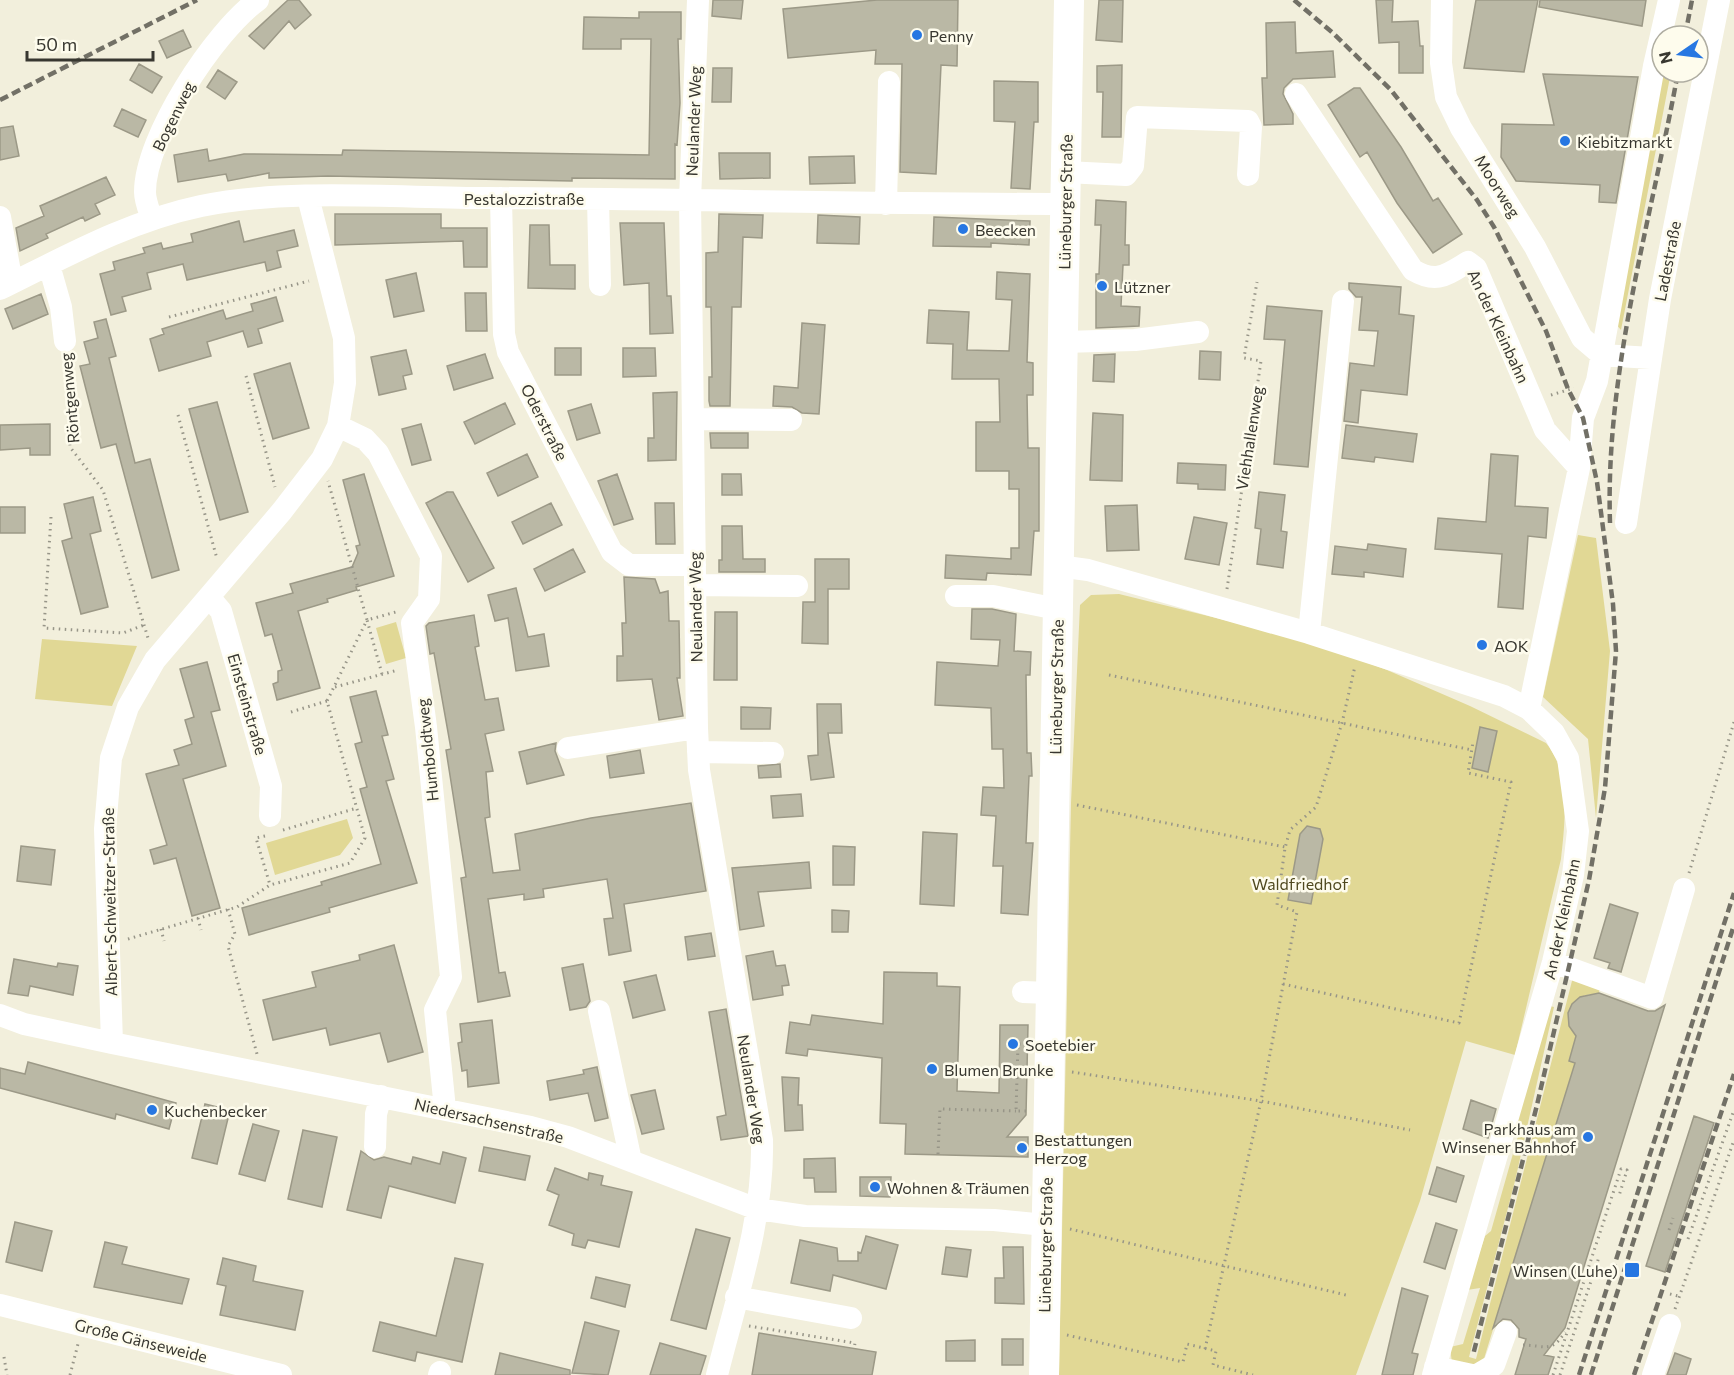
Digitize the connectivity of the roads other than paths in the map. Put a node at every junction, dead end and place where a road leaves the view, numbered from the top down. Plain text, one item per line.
1 (258, 0) edge
2 (698, 0) edge
3 (1069, 0) edge
4 (1442, 0) edge
5 (1669, 0) edge
6 (1719, 0) edge
7 (889, 82) dead end
8 (1296, 94) dead end
9 (1066, 172) junction
10 (1248, 175) dead end
11 (308, 197) junction
12 (501, 198) junction
13 (598, 199) junction
14 (690, 200) junction
15 (1065, 204) junction
16 (895, 205) junction
17 (0, 217) edge
18 (152, 219) junction
19 (49, 265) junction
20 (600, 285) dead end
21 (6, 286) edge
22 (1343, 301) dead end
23 (1198, 332) dead end
24 (65, 340) road end
25 (1063, 342) junction
26 (1602, 355) junction
27 (1651, 358) junction
28 (693, 419) junction
29 (791, 420) dead end
30 (338, 426) junction
31 (1579, 468) junction
32 (1626, 523) dead end
33 (1058, 566) junction
34 (695, 575) junction
35 (797, 586) dead end
36 (216, 589) junction
37 (956, 596) dead end
38 (1057, 609) junction
39 (1310, 633) junction
40 (1529, 709) junction
41 (697, 728) junction
42 (568, 748) dead end
43 (698, 752) junction
44 (773, 753) dead end
45 (272, 828) road end
46 (1684, 889) road end
47 (1553, 962) junction
48 (599, 1011) dead end
49 (0, 1015) edge
50 (111, 1043) junction
51 (381, 1096) junction
52 (445, 1109) junction
53 (375, 1147) dead end
54 (631, 1161) junction
55 (757, 1209) junction
56 (1045, 1225) junction
57 (736, 1297) junction
58 (0, 1305) edge
59 (851, 1318) dead end
60 (1671, 1325) road end
61 (1506, 1332) dead end
62 (1434, 1371) edge
63 (281, 1375) edge
64 (717, 1375) edge
65 (1044, 1375) edge
66 (1472, 1375) edge
67 (1477, 1375) edge
68 (1653, 1375) edge

1 - 18 street, Bogenweg
2 - 14 street, Neulander Weg
3 - 9 main road, Lüneburger Straße
4 - 26 street, Moorweg
5 - 26 street
6 - 27 street, Ladestraße
7 - 16 street
8 - 31 street, An der Kleinbahn
9 - 10 street
9 - 15 main road, Lüneburger Straße
11 - 12 street, Pestalozzistraße
11 - 18 street, Pestalozzistraße
11 - 30 street, Albert-Schweitzer-Straße
12 - 13 street, Pestalozzistraße
12 - 34 street, Oderstraße
13 - 14 street, Pestalozzistraße
13 - 20 street
14 - 16 street, Pestalozzistraße
14 - 28 street, Neulander Weg
15 - 16 street, Pestalozzistraße
15 - 25 main road, Lüneburger Straße
17 - 21 street
18 - 19 street, Pestalozzistraße
19 - 21 street, Pestalozzistraße
19 - 24 street, Röntgenweg
22 - 39 street
23 - 25 street
25 - 33 main road, Lüneburger Straße
26 - 27 street
26 - 31 street
27 - 32 street, Ladestraße
28 - 29 street
28 - 34 street, Neulander Weg
30 - 36 street, Albert-Schweitzer-Straße
30 - 52 street, Humboldtweg
31 - 40 street
33 - 38 main road, Lüneburger Straße
33 - 39 street
34 - 35 street, Oderstraße
34 - 41 street, Neulander Weg
36 - 45 street, Einsteinstraße
36 - 50 street, Albert-Schweitzer-Straße
37 - 38 street
38 - 56 main road, Lüneburger Straße
39 - 40 street
40 - 47 street, An der Kleinbahn
41 - 42 street
41 - 43 street, Neulander Weg
43 - 44 street
43 - 55 street, Neulander Weg
46 - 47 street
47 - 62 street, An der Kleinbahn
48 - 54 street
49 - 50 street, Niedersachsenstraße
50 - 51 street, Niedersachsenstraße
51 - 52 street, Niedersachsenstraße
51 - 53 street
52 - 54 street, Niedersachsenstraße
54 - 55 street, Niedersachsenstraße
55 - 56 street, Niedersachsenstraße
55 - 57 street, Neulander Weg
56 - 65 main road, Lüneburger Straße
57 - 59 street
57 - 64 street, Neulander Weg
58 - 63 street, Große Gänseweide
60 - 68 street
61 - 67 street
62 - 66 street

